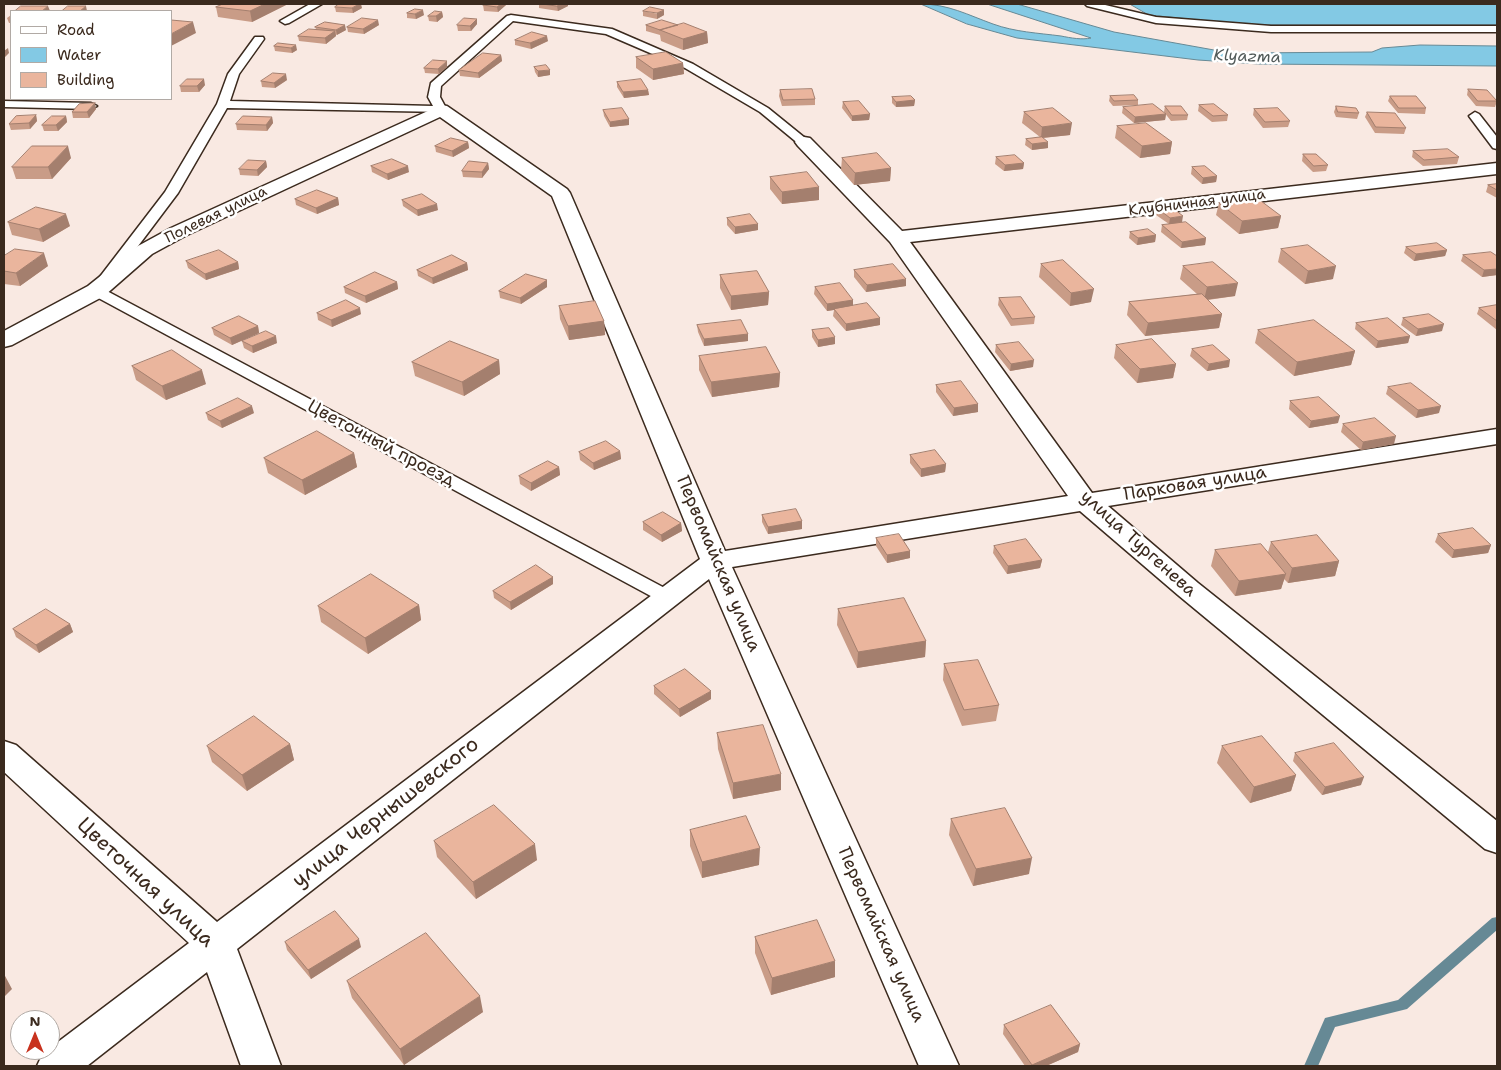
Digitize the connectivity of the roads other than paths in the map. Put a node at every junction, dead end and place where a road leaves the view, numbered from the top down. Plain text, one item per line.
1 (316, 4) edge
2 (1090, 4) edge
3 (286, 21) dead end
4 (1497, 29) edge
5 (259, 39) dead end
6 (4, 104) edge
7 (223, 104) junction
8 (90, 106) edge
9 (440, 110) junction
10 (1475, 116) dead end
11 (804, 142) joint
12 (1497, 145) edge
13 (1497, 168) edge
14 (897, 238) junction
15 (96, 291) junction
16 (4, 340) edge
17 (1497, 436) edge
18 (1085, 501) junction
19 (716, 561) junction
20 (666, 597) junction
21 (4, 752) edge
22 (1497, 840) edge
23 (216, 944) junction
24 (57, 1066) edge
25 (261, 1066) edge
26 (939, 1066) edge

1 - 3 lane
2 - 4 lane
5 - 7 lane
6 - 8 lane
7 - 9 lane
7 - 15 lane
9 - 11 lane
9 - 15 street, Полевая улица
9 - 19 street, Первомайская улица
10 - 12 lane
11 - 14 street, улица Тургенева
13 - 14 street, Клубничная улица
14 - 18 street, улица Тургенева
15 - 16 street, Полевая улица
15 - 20 lane, Цветочный проезд
17 - 18 street, Парковая улица
18 - 19 street, Парковая улица
18 - 22 street, улица Тургенева
19 - 20 street, улица Чернышевского
19 - 26 street, Первомайская улица
20 - 23 street, улица Чернышевского
21 - 23 street, Цветочная улица
23 - 24 street, улица Чернышевского
23 - 25 street, Цветочная улица

